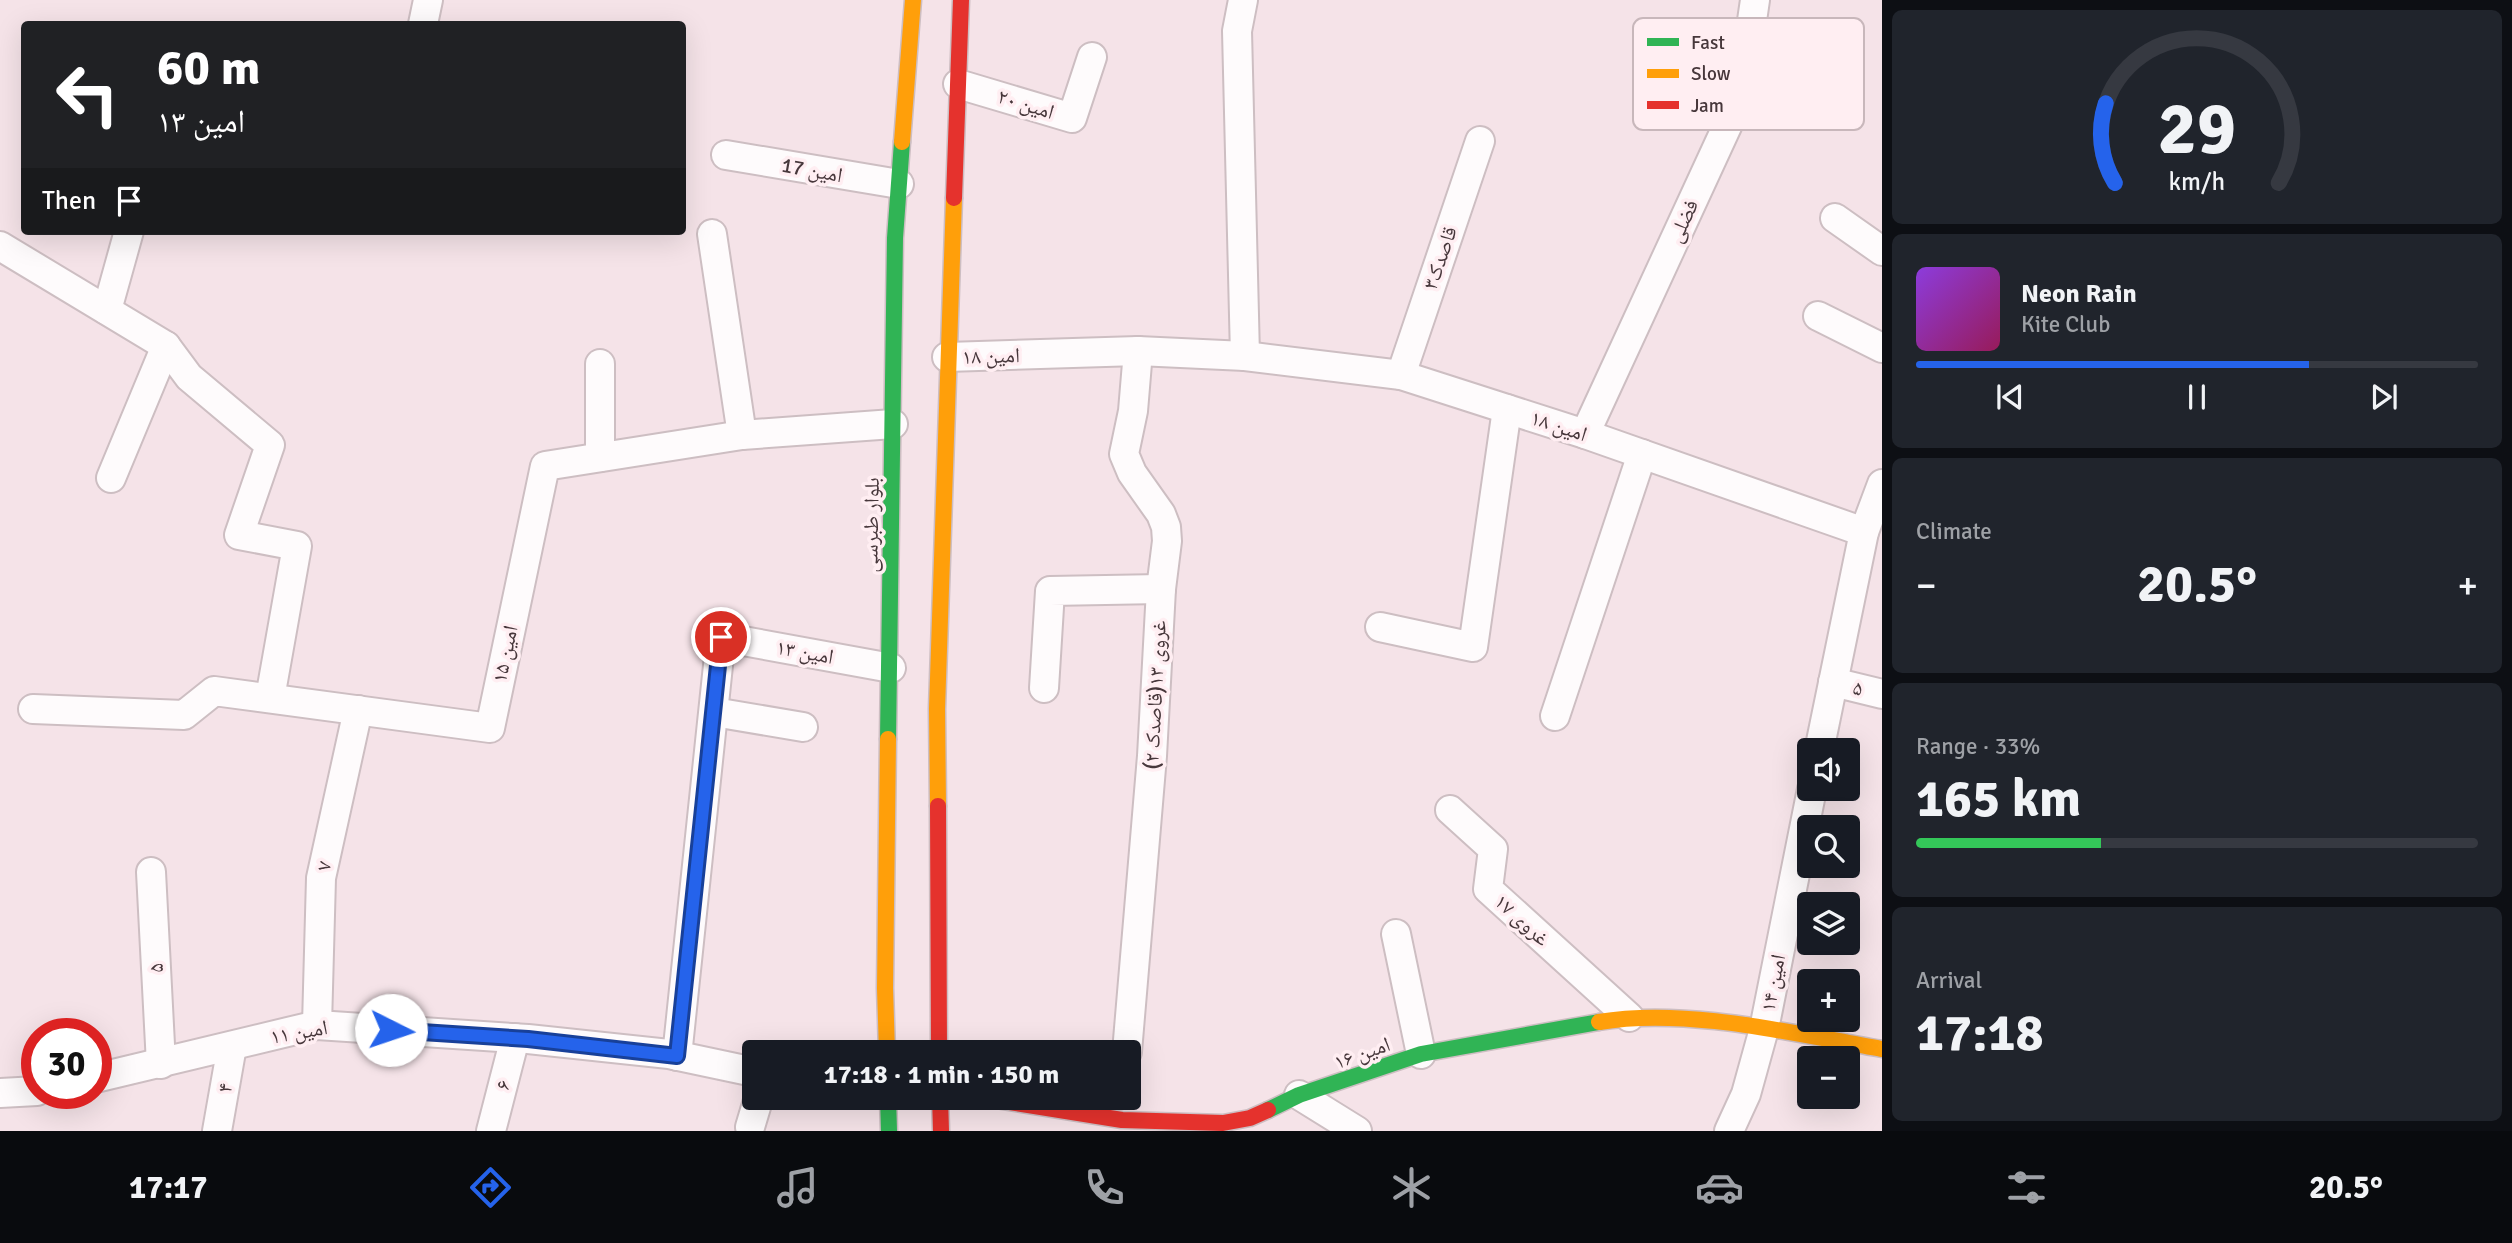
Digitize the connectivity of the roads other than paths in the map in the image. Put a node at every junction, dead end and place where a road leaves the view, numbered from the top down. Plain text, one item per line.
1 (428, 0) edge
2 (913, 0) edge
3 (961, 0) edge
4 (1243, 0) edge
5 (1755, 0) edge
6 (1752, 18) edge
7 (424, 21) edge
8 (1092, 57) dead end
9 (958, 84) junction
10 (1725, 130) edge
11 (1480, 141) dead end
12 (726, 155) dead end
13 (899, 184) junction
14 (1835, 218) dead end
15 (712, 234) dead end
16 (128, 235) edge
17 (0, 246) edge
18 (1882, 251) edge
19 (107, 310) junction
20 (1818, 316) dead end
21 (166, 346) junction
22 (1882, 348) edge
23 (1138, 351) junction
24 (1245, 356) junction
25 (947, 357) junction
26 (600, 364) dead end
27 (1401, 375) junction
28 (1507, 409) junction
29 (893, 424) junction
30 (1585, 434) junction
31 (742, 435) junction
32 (1642, 454) junction
33 (600, 457) junction
34 (111, 478) dead end
35 (1882, 484) edge
36 (1864, 532) junction
37 (1161, 589) junction
38 (1380, 627) dead end
39 (891, 668) junction
40 (1833, 682) junction
41 (1044, 688) dead end
42 (1882, 694) edge
43 (270, 698) junction
44 (33, 709) dead end
45 (358, 710) junction
46 (714, 712) junction
47 (1555, 716) dead end
48 (803, 727) dead end
49 (1822, 738) edge
50 (1810, 801) edge
51 (1450, 810) dead end
52 (151, 872) dead end
53 (1396, 934) dead end
54 (1629, 1017) junction
55 (317, 1024) junction
56 (1764, 1029) junction
57 (515, 1038) junction
58 (887, 1040) edge
59 (939, 1040) edge
60 (1128, 1040) edge
61 (232, 1046) junction
62 (1882, 1049) edge
63 (1421, 1054) junction
64 (677, 1056) junction
65 (160, 1064) junction
66 (742, 1070) edge
67 (112, 1074) edge
68 (21, 1091) edge
69 (1, 1092) edge
70 (1299, 1095) junction
71 (755, 1110) edge
72 (884, 1110) edge
73 (940, 1110) edge
74 (1077, 1110) edge
75 (1122, 1116) edge
76 (750, 1127) dead end
77 (217, 1131) edge
78 (491, 1131) edge
79 (889, 1131) edge
80 (940, 1131) edge
81 (1357, 1131) edge
82 (1729, 1131) edge

1 - 7 street
2 - 13 main road, بلوار طبرسی
3 - 9 main road
4 - 24 street
5 - 6 street, فضلی
8 - 9 street, امین ۲۰
9 - 25 main road
10 - 30 street, فضلی
11 - 27 street, قاصدک۳
12 - 13 street, امین 17
13 - 29 main road, بلوار طبرسی
14 - 18 street
15 - 31 street
16 - 19 street
17 - 19 street
19 - 21 street
20 - 22 street
21 - 34 street
21 - 43 street
23 - 24 street, امین ۱۸
23 - 25 street, امین ۱۸
23 - 37 street, غروی ۱۳(قاصدک ۲)
24 - 27 street, امین ۱۸
25 - 59 main road
26 - 33 street
27 - 28 street, امین ۱۸
28 - 30 street, امین ۱۸
28 - 38 street
29 - 31 street, امین ۱۵
29 - 39 main road, بلوار طبرسی
30 - 32 street, امین ۱۸
31 - 33 street, امین ۱۵
32 - 36 street, امین ۱۸
32 - 47 street
33 - 45 street, امین ۱۵
35 - 36 street
36 - 40 street
37 - 41 street
37 - 60 street, غروی ۱۳(قاصدک ۲)
39 - 46 street, امین ۱۳
39 - 58 main road, بلوار طبرسی
40 - 42 street, ۵
40 - 49 street
43 - 44 street, امین ۱۵
43 - 45 street, امین ۱۵
45 - 55 street, ۷
46 - 48 street
46 - 64 street, امین ۱۳
50 - 56 street, امین ۱۴
51 - 54 street, غروی ۱۷
52 - 65 street, ۵
53 - 63 street
54 - 56 main road, امین ۱۶
54 - 63 main road, امین ۱۶
55 - 57 street, امین ۱۱
55 - 61 street, امین ۱۱
56 - 62 main road, امین ۱۶
56 - 82 street, امین ۱۴
57 - 64 street, امین ۱۱
57 - 78 street, ۶
61 - 65 street, امین ۱۱
61 - 77 street, ۴
63 - 70 main road, امین ۱۶
64 - 66 street, امین ۱۱
65 - 67 street, امین ۱۱
68 - 69 street
70 - 75 main road, امین ۱۶
70 - 81 street
71 - 76 street
72 - 79 main road
73 - 80 main road
74 - 75 main road, امین ۱۶

